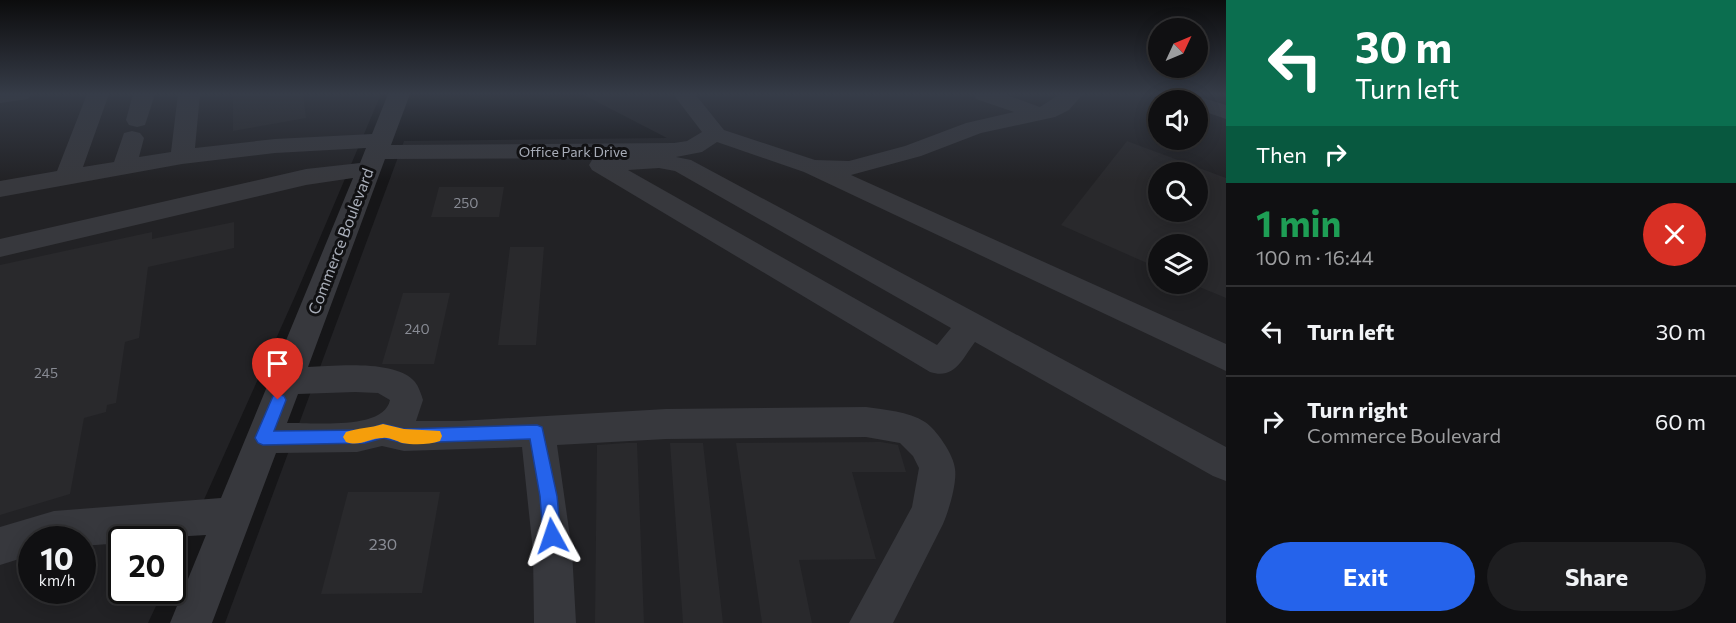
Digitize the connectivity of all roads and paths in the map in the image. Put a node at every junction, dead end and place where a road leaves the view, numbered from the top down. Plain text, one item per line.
1 (87, 123) edge
2 (137, 123) edge
3 (186, 123) edge
4 (387, 123) edge
5 (709, 123) edge
6 (997, 123) edge
7 (714, 134) junction
8 (375, 154) junction
9 (182, 157) junction
10 (125, 167) junction
11 (813, 167) junction
12 (67, 177) junction
13 (0, 189) edge
14 (0, 248) edge
15 (971, 325) junction
16 (1226, 358) edge
17 (286, 381) junction
18 (383, 431) junction
19 (537, 432) junction
20 (263, 438) junction
21 (1226, 465) edge
22 (233, 515) junction
23 (0, 546) edge
24 (191, 623) edge
25 (555, 623) edge
26 (870, 623) edge

1 - 12 street
2 - 10 street
3 - 9 street
4 - 8 street, Commerce Boulevard
5 - 7 street
6 - 11 street
7 - 8 street, Office Park Drive
7 - 11 street
8 - 9 street
8 - 14 street
8 - 17 street, Commerce Boulevard
9 - 10 street
10 - 12 street
11 - 16 street
12 - 13 street
15 - 15 street
15 - 21 street
17 - 18 street
17 - 20 street, Commerce Boulevard
18 - 19 street
18 - 20 street
19 - 25 street
19 - 26 street
20 - 22 street, Commerce Boulevard
22 - 23 street
22 - 24 street, Commerce Boulevard

